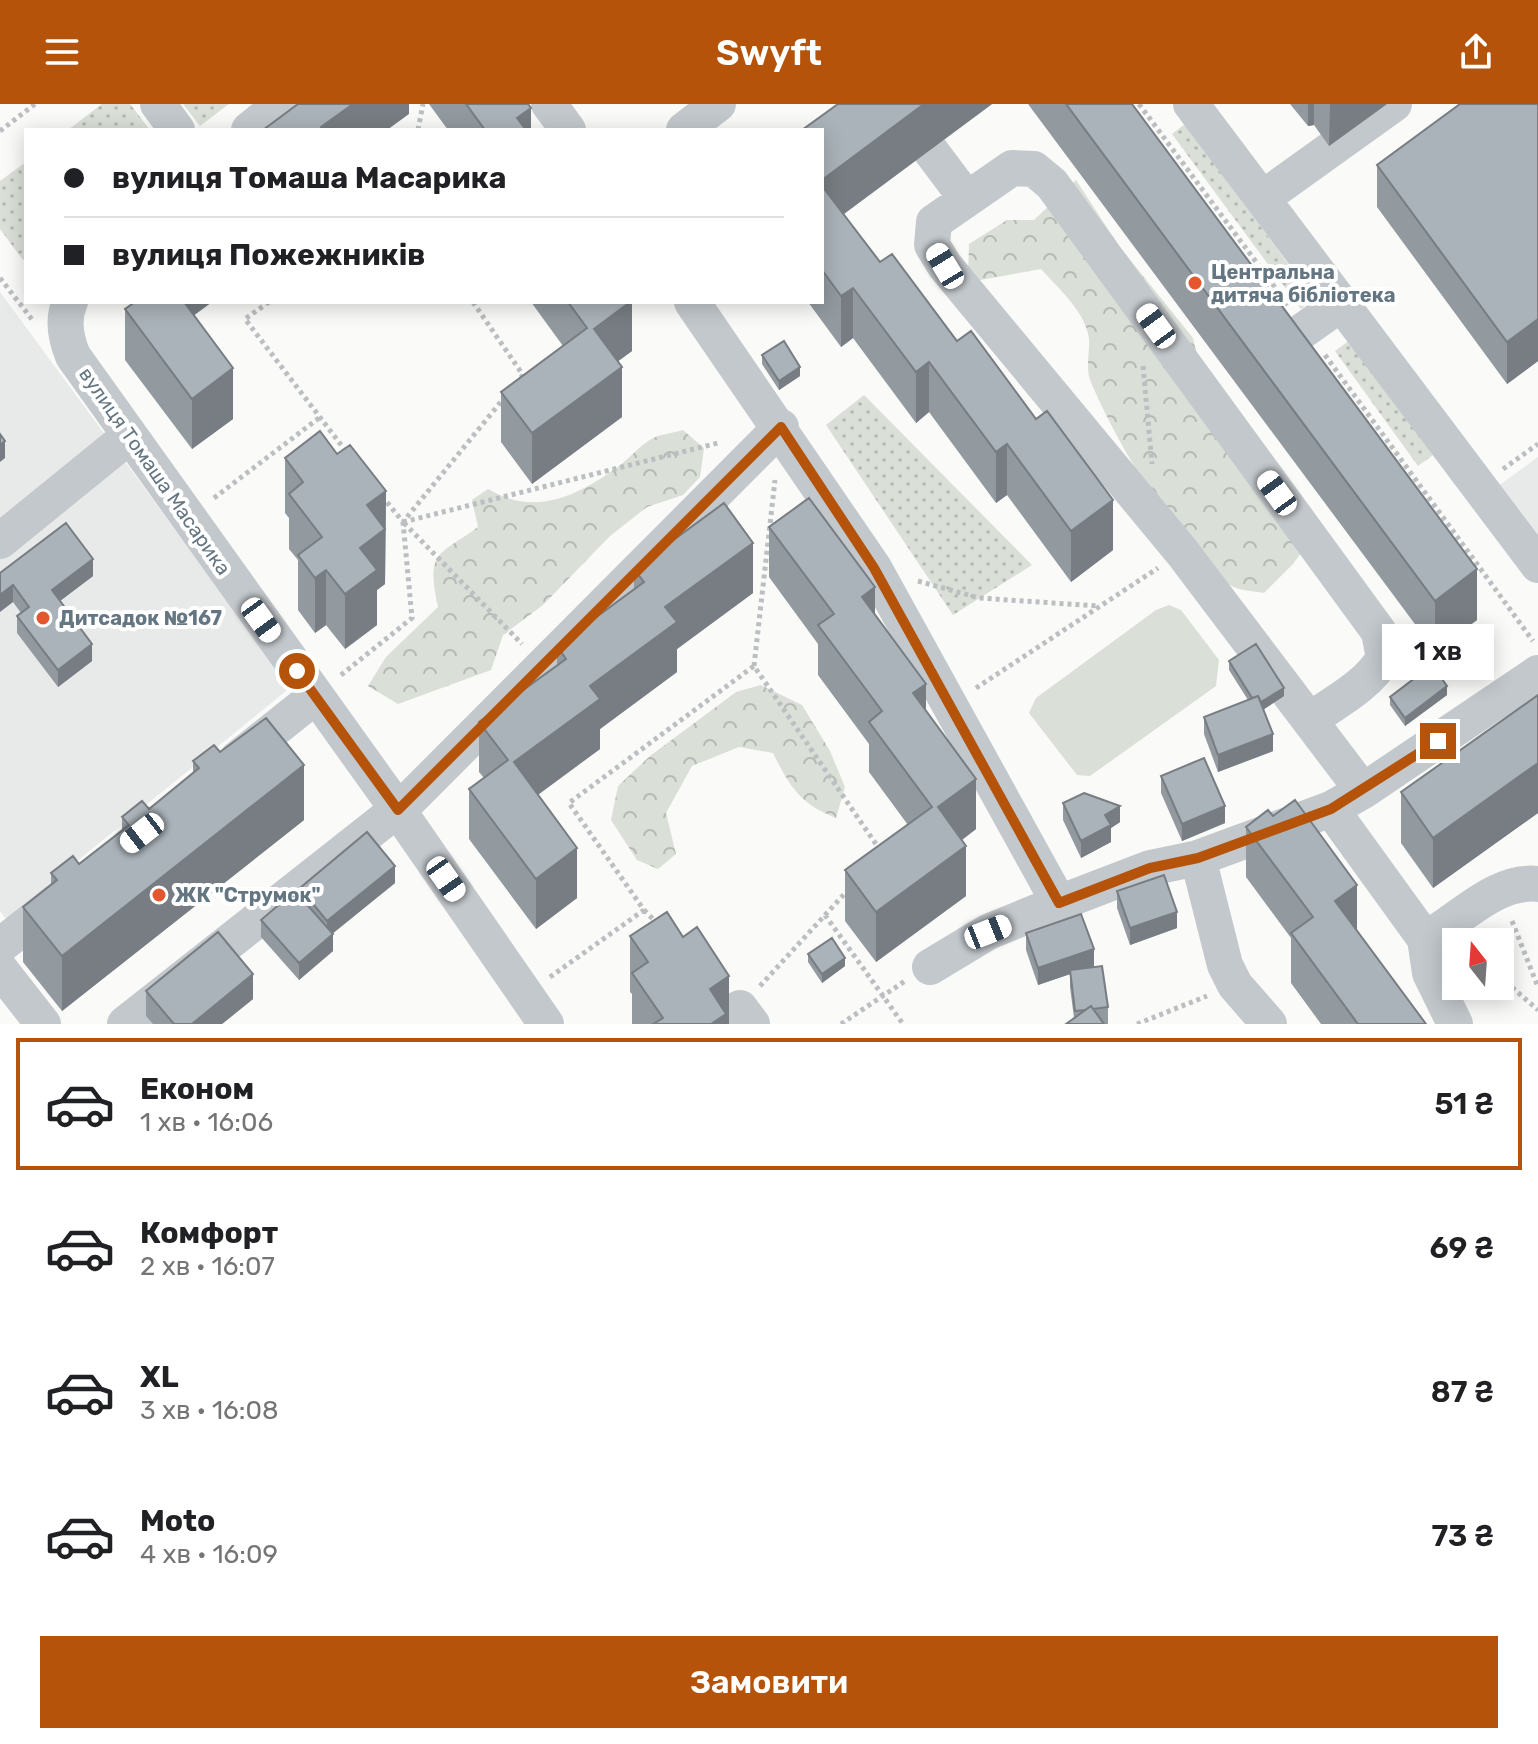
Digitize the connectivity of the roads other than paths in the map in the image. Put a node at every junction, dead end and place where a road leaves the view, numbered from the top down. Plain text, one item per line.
1 (158, 104) edge
2 (281, 104) edge
3 (549, 104) edge
4 (718, 104) edge
5 (1191, 104) edge
6 (1394, 104) edge
7 (176, 128) edge
8 (251, 128) edge
9 (567, 128) edge
10 (687, 128) edge
11 (930, 150) dead end
12 (966, 198) junction
13 (1263, 198) junction
14 (1342, 303) junction
15 (70, 304) edge
16 (693, 304) edge
17 (1277, 349) edge
18 (781, 427) junction
19 (128, 437) junction
20 (0, 541) edge
21 (1538, 565) edge
22 (1538, 673) edge
23 (316, 696) junction
24 (1311, 719) junction
25 (209, 780) edge
26 (1363, 791) junction
27 (1331, 809) junction
28 (398, 810) junction
29 (1198, 858) junction
30 (86, 877) edge
31 (1538, 884) edge
32 (1059, 903) junction
33 (1425, 939) junction
34 (0, 946) edge
35 (930, 967) road end
36 (0, 969) edge
37 (43, 1024) edge
38 (125, 1024) edge
39 (546, 1024) edge
40 (1269, 1024) edge
41 (1455, 1024) edge

1 - 7 street
2 - 8 street
3 - 9 street
4 - 10 street
5 - 13 street
6 - 13 street
11 - 12 street
12 - 24 street
12 - 24 street
13 - 14 street
14 - 17 street
14 - 21 street
15 - 19 street, вулиця Томаша Масарика
16 - 18 street
18 - 28 street
18 - 32 street
19 - 20 street
19 - 23 street, вулиця Томаша Масарика
22 - 26 street
23 - 25 street
23 - 28 street, вулиця Томаша Масарика
24 - 26 street
26 - 27 street
27 - 29 street
27 - 33 street
28 - 38 street
28 - 39 street, вулиця Томаша Масарика
29 - 32 street
29 - 40 street
30 - 34 street
31 - 33 street
32 - 35 street
33 - 41 street
36 - 37 street

